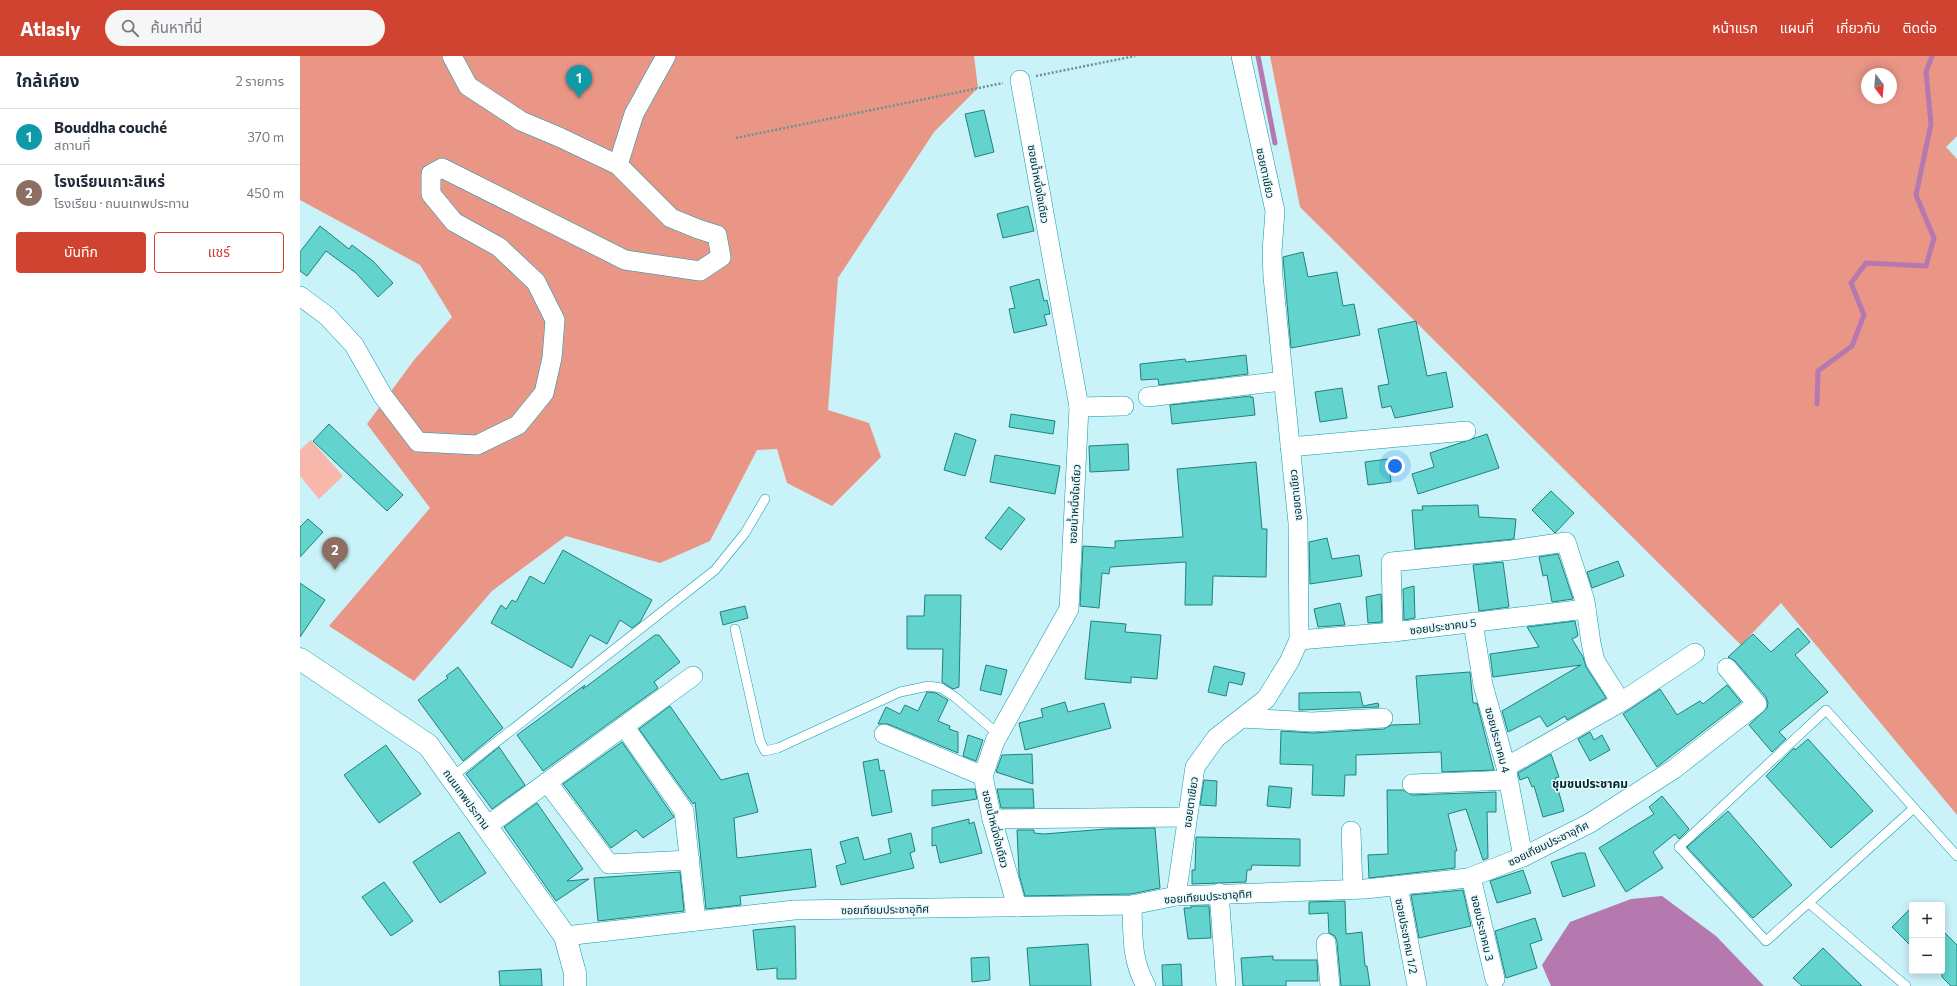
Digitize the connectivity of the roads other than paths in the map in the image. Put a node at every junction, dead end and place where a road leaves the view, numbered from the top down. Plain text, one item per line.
1 (452, 56) edge
2 (666, 56) edge
3 (1241, 56) edge
4 (1020, 80) road end
5 (618, 165) junction
6 (300, 296) edge
7 (1283, 381) junction
8 (1148, 397) dead end
9 (1124, 406) dead end
10 (1079, 407) junction
11 (1466, 431) dead end
12 (1290, 447) junction
13 (766, 499) dead end
14 (1586, 609) junction
15 (1473, 622) junction
16 (735, 629) dead end
17 (1393, 632) junction
18 (1299, 640) junction
19 (1696, 653) dead end
20 (300, 659) edge
21 (1727, 668) dead end
22 (693, 676) dead end
23 (1621, 702) junction
24 (1242, 718) junction
25 (1384, 718) dead end
26 (624, 726) junction
27 (884, 734) dead end
28 (999, 736) junction
29 (1507, 774) junction
30 (983, 776) junction
31 (452, 778) junction
32 (547, 782) junction
33 (1412, 784) dead end
34 (1914, 808) junction
35 (1187, 817) junction
36 (992, 819) junction
37 (487, 826) junction
38 (1351, 831) dead end
39 (1957, 856) edge
40 (1523, 858) junction
41 (690, 860) junction
42 (1470, 877) junction
43 (1398, 886) junction
44 (1353, 889) junction
45 (1219, 893) junction
46 (1176, 896) junction
47 (1809, 903) junction
48 (1132, 905) junction
49 (1017, 908) junction
50 (696, 921) junction
51 (565, 936) junction
52 (1326, 943) dead end
53 (1495, 979) dead end
54 (575, 986) edge
55 (1146, 986) edge
56 (1226, 986) edge
57 (1330, 986) edge
58 (1416, 986) edge
59 (1906, 986) edge

1 - 5 street
2 - 5 street
3 - 7 street, ซอยตาเขียว
4 - 10 street, ซอยน้ำหนึ่งใจเดียว
5 - 6 street
7 - 8 street
7 - 12 street, ซอยตาเขียว
9 - 10 street
10 - 28 street, ซอยน้ำหนึ่งใจเดียว
11 - 12 street
12 - 18 street, ซอยตาเขียว
13 - 31 lane
14 - 15 street, ซอยประชาคม 5
14 - 17 street
14 - 23 street
15 - 17 street, ซอยประชาคม 5
15 - 29 street, ซอยประชาคม 4
16 - 28 lane
17 - 18 street, ซอยประชาคม 5
18 - 24 street, ซอยตาเขียว
19 - 23 street
20 - 31 street, ถนนเทพประทาน
21 - 40 street, ซอยเทียมประชาอุทิศ
22 - 26 street
23 - 29 street
24 - 25 street
24 - 35 street, ซอยตาเขียว
26 - 32 street
26 - 41 street
27 - 30 street
28 - 30 street, ซอยน้ำหนึ่งใจเดียว
29 - 33 street
29 - 40 street, ซอยประชาคม 4
30 - 36 street, ซอยน้ำหนึ่งใจเดียว
31 - 37 street, ถนนเทพประทาน
32 - 37 street
32 - 41 street
34 - 39 lane
34 - 47 lane
34 - 47 lane
35 - 36 street
35 - 46 street, ซอยตาเขียว
36 - 49 street, ซอยน้ำหนึ่งใจเดียว
37 - 51 street, ถนนเทพประทาน
38 - 44 street
40 - 42 street, ซอยเทียมประชาอุทิศ
41 - 50 street
42 - 43 street, ซอยเทียมประชาอุทิศ
42 - 53 street, ซอยประชาคม 3
43 - 44 street, ซอยเทียมประชาอุทิศ
43 - 58 street, ซอยประชาคม 1/2
44 - 45 street, ซอยเทียมประชาอุทิศ
45 - 46 street, ซอยเทียมประชาอุทิศ
45 - 56 street
46 - 48 street, ซอยเทียมประชาอุทิศ
47 - 59 lane
48 - 49 street, ซอยเทียมประชาอุทิศ
48 - 55 street
49 - 50 street, ซอยเทียมประชาอุทิศ
50 - 51 street, ซอยเทียมประชาอุทิศ
51 - 54 street, ถนนเทพประทาน
52 - 57 street

